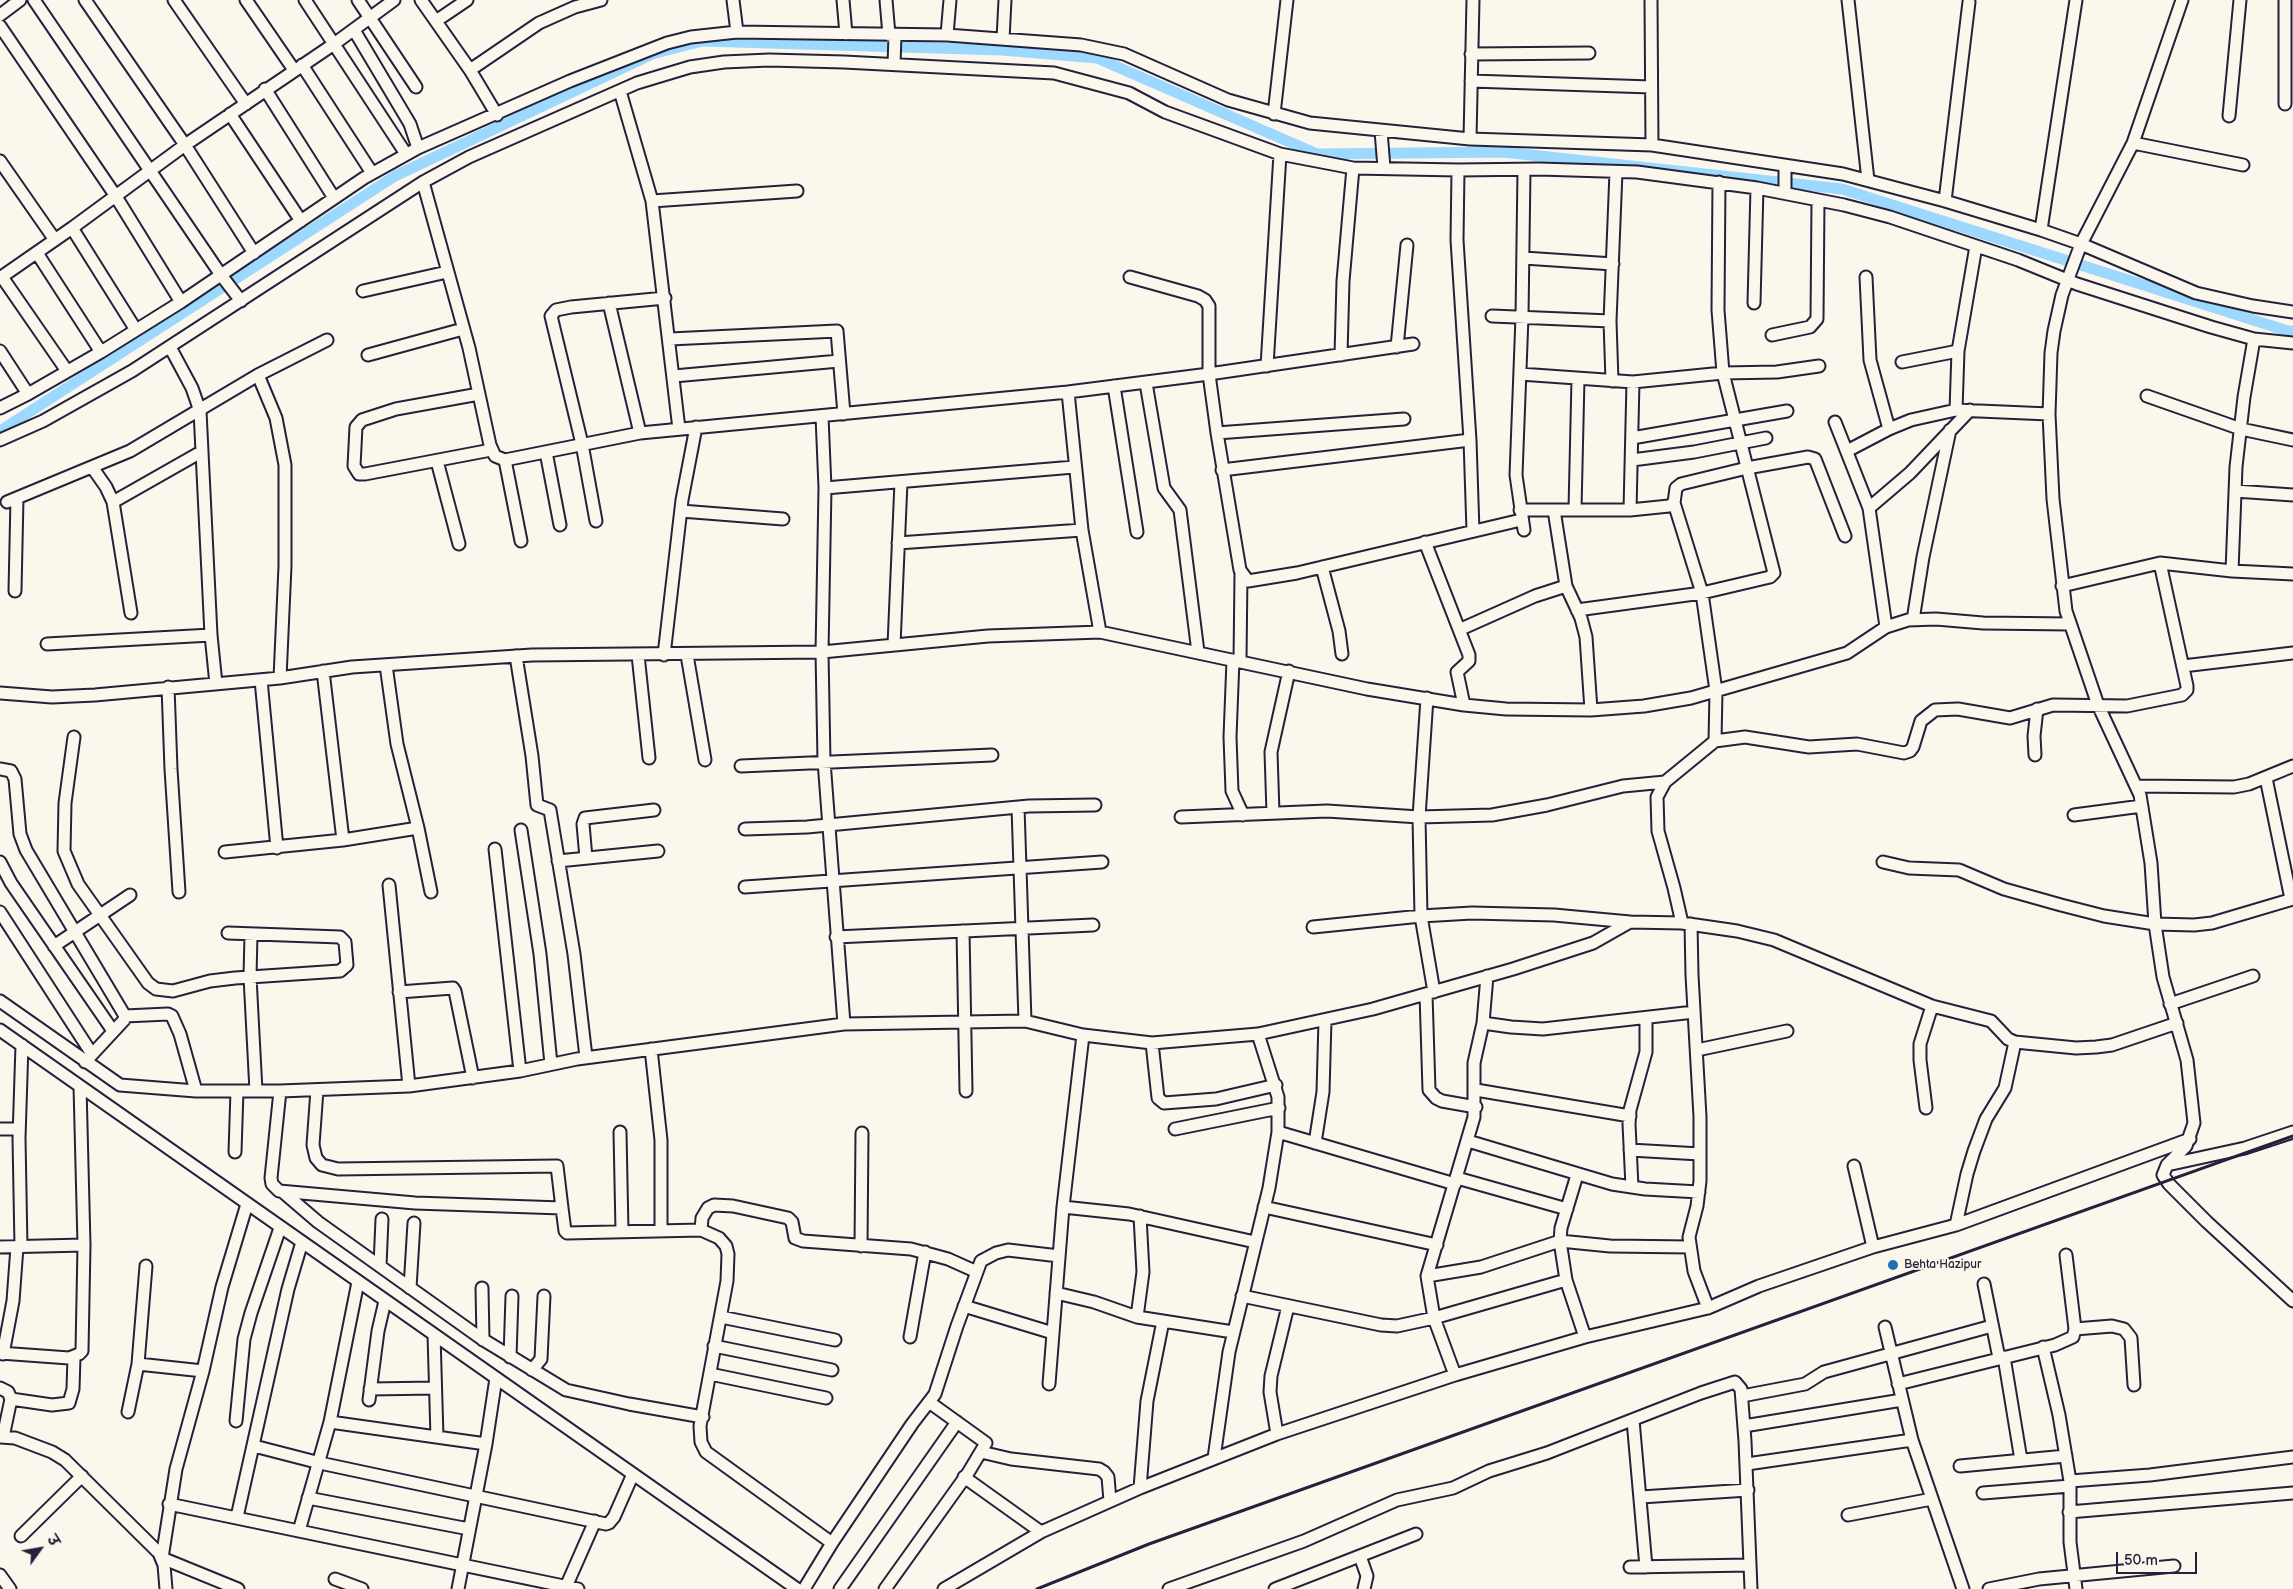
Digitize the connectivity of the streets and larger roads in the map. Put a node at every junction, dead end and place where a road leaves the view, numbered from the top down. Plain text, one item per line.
1 (20, 0) edge
2 (34, 0) edge
3 (86, 0) edge
4 (174, 0) edge
5 (246, 0) edge
6 (305, 0) edge
7 (358, 0) edge
8 (394, 0) edge
9 (421, 0) edge
10 (467, 0) edge
11 (601, 0) edge
12 (733, 0) edge
13 (842, 0) edge
14 (886, 0) edge
15 (950, 0) edge
16 (1005, 0) edge
17 (1287, 0) edge
18 (1473, 0) edge
19 (1652, 0) edge
20 (1848, 0) edge
21 (2076, 0) edge
22 (2182, 0) edge
23 (2240, 0) edge
24 (2285, 0) edge
25 (1970, 2) dead end
26 (0, 15) edge
27 (372, 18) junction
28 (436, 21) junction
29 (0, 26) edge
30 (354, 30) junction
31 (737, 32) junction
32 (846, 34) junction
33 (947, 35) junction
34 (1003, 39) junction
35 (893, 41) junction
36 (334, 44) junction
37 (1589, 53) dead end
38 (1471, 54) junction
39 (894, 65) junction
40 (298, 67) junction
41 (470, 70) junction
42 (1471, 82) junction
43 (416, 86) dead end
44 (1651, 86) junction
45 (265, 89) junction
46 (620, 91) junction
47 (246, 104) junction
48 (2285, 104) dead end
49 (230, 114) junction
50 (1274, 114) junction
51 (497, 115) junction
52 (2229, 116) dead end
53 (1381, 131) junction
54 (1470, 140) junction
55 (2133, 143) junction
56 (185, 145) junction
57 (1652, 145) junction
58 (418, 148) junction
59 (406, 154) junction
60 (1280, 154) junction
61 (0, 161) edge
62 (1383, 162) junction
63 (2244, 165) dead end
64 (1352, 168) junction
65 (150, 170) junction
66 (1458, 170) junction
67 (1524, 170) junction
68 (1616, 172) junction
69 (372, 173) junction
70 (1785, 179) junction
71 (1868, 180) junction
72 (423, 182) junction
73 (1719, 182) junction
74 (1757, 188) junction
75 (797, 191) dead end
76 (115, 195) junction
77 (334, 198) junction
78 (652, 201) junction
79 (1818, 201) junction
80 (1945, 201) junction
81 (301, 221) junction
82 (72, 228) junction
83 (2041, 230) junction
84 (55, 240) junction
85 (2081, 244) junction
86 (1407, 245) dead end
87 (1976, 246) junction
88 (37, 253) junction
89 (254, 253) junction
90 (1524, 258) junction
91 (1613, 264) junction
92 (447, 272) junction
93 (1, 277) edge
94 (1130, 277) dead end
95 (1866, 277) dead end
96 (224, 279) junction
97 (2067, 280) junction
98 (363, 291) dead end
99 (238, 297) junction
100 (665, 298) junction
101 (181, 302) junction
102 (609, 303) junction
103 (1754, 303) dead end
104 (2293, 312) edge
105 (1492, 316) dead end
106 (1522, 317) junction
107 (1610, 320) junction
108 (463, 329) junction
109 (136, 330) junction
110 (1772, 336) dead end
111 (670, 339) junction
112 (2254, 339) junction
113 (327, 340) dead end
114 (2293, 343) edge
115 (1413, 344) dead end
116 (170, 347) junction
117 (1397, 347) junction
118 (0, 351) edge
119 (1958, 351) junction
120 (101, 352) junction
121 (368, 355) dead end
122 (1342, 355) junction
123 (839, 361) junction
124 (1902, 362) dead end
125 (1267, 366) junction
126 (1819, 366) dead end
127 (67, 371) junction
128 (1722, 373) junction
129 (1210, 374) junction
130 (1520, 374) junction
131 (258, 375) junction
132 (674, 376) junction
133 (1578, 379) junction
134 (1612, 380) junction
135 (1633, 382) junction
136 (1146, 383) junction
137 (1114, 386) junction
138 (1068, 392) junction
139 (28, 394) junction
140 (479, 394) junction
141 (2146, 396) dead end
142 (0, 408) edge
143 (1956, 410) junction
144 (1970, 410) junction
145 (200, 411) junction
146 (1787, 411) dead end
147 (844, 414) junction
148 (2049, 414) junction
149 (822, 416) junction
150 (1404, 419) dead end
151 (1736, 421) junction
152 (1835, 422) dead end
153 (696, 427) junction
154 (679, 429) junction
155 (1889, 429) junction
156 (1950, 430) junction
157 (2240, 430) junction
158 (640, 433) junction
159 (1217, 433) junction
160 (1632, 438) junction
161 (1766, 438) dead end
162 (0, 440) edge
163 (1470, 440) junction
164 (2293, 440) edge
165 (1742, 443) junction
166 (582, 444) junction
167 (491, 450) junction
168 (1847, 451) junction
169 (201, 452) junction
170 (546, 452) junction
171 (505, 460) junction
172 (1632, 460) junction
173 (437, 461) junction
174 (92, 467) junction
175 (1074, 467) junction
176 (1747, 468) junction
177 (1222, 470) junction
178 (901, 482) junction
179 (825, 488) junction
180 (2236, 491) junction
181 (2293, 495) edge
182 (113, 502) junction
183 (1674, 503) junction
184 (1868, 508) junction
185 (1575, 509) junction
186 (1554, 510) junction
187 (1630, 510) junction
188 (681, 511) junction
189 (783, 519) dead end
190 (1522, 520) junction
191 (596, 521) dead end
192 (560, 525) dead end
193 (1082, 530) junction
194 (1473, 531) junction
195 (1137, 532) dead end
196 (1844, 536) dead end
197 (521, 542) dead end
198 (1426, 542) junction
199 (898, 543) junction
200 (459, 544) dead end
201 (2160, 563) junction
202 (1322, 567) junction
203 (2232, 571) junction
204 (1241, 574) junction
205 (2293, 574) edge
206 (1566, 586) junction
207 (2062, 586) junction
208 (15, 590) dead end
209 (1702, 593) junction
210 (1577, 610) junction
211 (131, 613) dead end
212 (1912, 620) junction
213 (2070, 624) junction
214 (1886, 627) junction
215 (1461, 629) junction
216 (1100, 632) junction
217 (211, 635) junction
218 (47, 644) dead end
219 (894, 645) junction
220 (822, 652) junction
221 (1198, 652) junction
222 (2293, 653) edge
223 (687, 654) junction
224 (1342, 654) dead end
225 (638, 655) junction
226 (664, 655) junction
227 (516, 656) junction
228 (1237, 661) junction
229 (386, 665) junction
230 (2182, 666) junction
231 (323, 671) junction
232 (1289, 671) junction
233 (280, 678) junction
234 (261, 680) junction
235 (216, 684) junction
236 (168, 688) junction
237 (1716, 691) junction
238 (0, 693) edge
239 (1427, 698) junction
240 (1464, 705) junction
241 (2098, 705) junction
242 (2037, 709) junction
243 (1592, 710) junction
244 (74, 737) dead end
245 (1715, 741) junction
246 (992, 755) dead end
247 (2035, 755) dead end
248 (649, 758) dead end
249 (705, 760) dead end
250 (824, 761) junction
251 (741, 766) dead end
252 (2293, 766) edge
253 (0, 769) edge
254 (2266, 778) junction
255 (1665, 782) junction
256 (2137, 786) junction
257 (1095, 806) dead end
258 (2142, 806) junction
259 (1018, 807) junction
260 (654, 810) dead end
261 (1273, 813) junction
262 (1243, 815) junction
263 (2074, 815) dead end
264 (1181, 817) dead end
265 (1419, 817) junction
266 (827, 825) junction
267 (418, 828) junction
268 (745, 829) dead end
269 (521, 830) dead end
270 (343, 840) junction
271 (277, 848) junction
272 (495, 849) dead end
273 (658, 851) dead end
274 (224, 852) dead end
275 (586, 858) junction
276 (558, 861) junction
277 (0, 862) edge
278 (1102, 862) dead end
279 (1883, 862) dead end
280 (1019, 868) junction
281 (833, 880) junction
282 (389, 885) dead end
283 (745, 887) dead end
284 (179, 892) dead end
285 (431, 892) dead end
286 (130, 895) dead end
287 (2292, 899) edge
288 (0, 912) edge
289 (99, 915) junction
290 (1421, 916) junction
291 (1630, 922) junction
292 (1686, 923) junction
293 (2155, 924) junction
294 (1093, 925) dead end
295 (1313, 927) dead end
296 (1020, 928) junction
297 (963, 931) junction
298 (74, 932) junction
299 (228, 933) dead end
300 (251, 934) junction
301 (836, 937) junction
302 (54, 946) junction
303 (1487, 976) junction
304 (2253, 976) dead end
305 (250, 977) junction
306 (399, 992) junction
307 (1430, 993) junction
308 (0, 1001) edge
309 (2170, 1004) junction
310 (1932, 1006) junction
311 (1694, 1012) junction
312 (125, 1016) junction
313 (1646, 1018) junction
314 (1325, 1020) junction
315 (1025, 1021) junction
316 (966, 1023) junction
317 (1483, 1023) junction
318 (2177, 1023) junction
319 (844, 1024) junction
320 (0, 1030) edge
321 (113, 1031) junction
322 (1787, 1031) dead end
323 (1258, 1034) junction
324 (1083, 1035) junction
325 (0, 1042) edge
326 (2015, 1042) junction
327 (1152, 1043) junction
328 (20, 1044) junction
329 (651, 1049) junction
330 (1697, 1050) junction
331 (586, 1057) junction
332 (89, 1058) junction
333 (551, 1064) junction
334 (520, 1071) junction
335 (473, 1078) junction
336 (1276, 1085) junction
337 (80, 1086) junction
338 (409, 1086) junction
339 (317, 1090) junction
340 (1476, 1090) junction
341 (196, 1091) junction
342 (237, 1091) junction
343 (256, 1091) junction
344 (280, 1091) junction
345 (966, 1091) dead end
346 (1476, 1107) junction
347 (1279, 1108) junction
348 (1926, 1108) dead end
349 (1630, 1116) junction
350 (0, 1129) edge
351 (20, 1129) junction
352 (1175, 1129) dead end
353 (620, 1132) dead end
354 (1278, 1132) junction
355 (2293, 1132) edge
356 (862, 1133) dead end
357 (2190, 1139) junction
358 (1468, 1141) junction
359 (1315, 1143) junction
360 (1630, 1150) junction
361 (235, 1152) dead end
362 (1700, 1154) junction
363 (2167, 1165) junction
364 (1854, 1166) dead end
365 (1577, 1175) junction
366 (1456, 1181) junction
367 (1632, 1188) junction
368 (282, 1192) junction
369 (1699, 1192) junction
370 (247, 1204) junction
371 (1063, 1207) junction
372 (1264, 1207) junction
373 (562, 1208) junction
374 (1566, 1209) junction
375 (1140, 1216) junction
376 (382, 1219) dead end
377 (414, 1223) dead end
378 (1956, 1224) junction
379 (280, 1228) junction
380 (661, 1230) junction
381 (701, 1230) junction
382 (622, 1231) junction
383 (1560, 1241) junction
384 (302, 1242) junction
385 (1255, 1242) junction
386 (84, 1245) junction
387 (1437, 1245) junction
388 (861, 1246) junction
389 (0, 1247) edge
390 (19, 1247) junction
391 (1690, 1247) junction
392 (1873, 1247) junction
393 (925, 1252) junction
394 (2066, 1255) dead end
395 (1059, 1256) junction
396 (146, 1266) dead end
397 (380, 1266) junction
398 (977, 1272) junction
399 (1427, 1276) junction
400 (1566, 1280) junction
401 (358, 1282) junction
402 (1984, 1284) dead end
403 (410, 1288) junction
404 (482, 1288) dead end
405 (1056, 1293) junction
406 (512, 1296) dead end
407 (544, 1296) dead end
408 (1242, 1296) junction
409 (385, 1301) junction
410 (2293, 1301) edge
411 (964, 1306) junction
412 (1288, 1306) junction
413 (1708, 1308) junction
414 (721, 1317) junction
415 (1137, 1317) junction
416 (1434, 1318) junction
417 (1163, 1321) junction
418 (1992, 1326) junction
419 (1885, 1327) dead end
420 (2075, 1329) junction
421 (1233, 1332) junction
422 (1053, 1333) junction
423 (434, 1335) junction
424 (910, 1337) dead end
425 (1585, 1337) junction
426 (483, 1340) junction
427 (835, 1340) dead end
428 (714, 1346) junction
429 (2043, 1347) junction
430 (2, 1353) edge
431 (1891, 1355) junction
432 (74, 1357) junction
433 (510, 1357) junction
434 (2001, 1358) junction
435 (138, 1364) junction
436 (532, 1370) junction
437 (832, 1370) dead end
438 (203, 1371) junction
439 (710, 1374) junction
440 (1455, 1375) junction
441 (496, 1378) junction
442 (1049, 1384) dead end
443 (1898, 1384) junction
444 (2134, 1385) dead end
445 (0, 1388) edge
446 (435, 1388) junction
447 (1742, 1396) junction
448 (826, 1398) dead end
449 (11, 1400) junction
450 (1902, 1400) junction
451 (929, 1402) junction
452 (128, 1412) dead end
453 (703, 1417) junction
454 (1633, 1420) junction
455 (236, 1421) dead end
456 (330, 1422) junction
457 (957, 1422) junction
458 (1744, 1426) junction
459 (1277, 1434) junction
460 (437, 1436) junction
461 (2, 1437) edge
462 (1912, 1440) junction
463 (486, 1444) junction
464 (254, 1446) junction
465 (981, 1452) junction
466 (2066, 1456) junction
467 (2293, 1457) edge
468 (1214, 1458) junction
469 (2021, 1460) junction
470 (320, 1463) junction
471 (1747, 1464) junction
472 (1960, 1466) dead end
473 (633, 1474) junction
474 (82, 1476) junction
475 (964, 1477) junction
476 (2070, 1484) junction
477 (1140, 1488) junction
478 (1748, 1490) junction
479 (1983, 1492) dead end
480 (2293, 1494) edge
481 (475, 1495) junction
482 (1641, 1497) junction
483 (308, 1498) junction
484 (1932, 1499) junction
485 (1110, 1501) junction
486 (169, 1504) junction
487 (2069, 1512) junction
488 (1848, 1515) dead end
489 (237, 1517) junction
490 (595, 1521) junction
491 (469, 1529) junction
492 (300, 1531) junction
493 (1041, 1532) junction
494 (1416, 1534) dead end
495 (21, 1536) dead end
496 (832, 1543) junction
497 (1360, 1556) junction
498 (162, 1558) junction
499 (464, 1565) junction
500 (1750, 1566) junction
501 (2174, 1566) dead end
502 (1630, 1567) dead end
503 (1646, 1567) junction
504 (0, 1575) edge
505 (2075, 1577) junction
506 (334, 1578) dead end
507 (570, 1588) edge
508 (10, 1589) edge
509 (166, 1589) edge
510 (238, 1589) edge
511 (362, 1589) edge
512 (458, 1589) edge
513 (797, 1589) edge
514 (804, 1589) edge
515 (840, 1589) edge
516 (885, 1589) edge
517 (944, 1589) edge
518 (1169, 1589) edge
519 (1275, 1589) edge
520 (1364, 1589) edge
521 (1751, 1589) edge
522 (1964, 1589) edge
523 (1988, 1589) edge
524 (2076, 1589) edge

1 - 26 street
2 - 65 street
3 - 56 street
4 - 47 street
5 - 40 street
6 - 36 street
7 - 27 street
8 - 27 street
9 - 28 street
10 - 28 street
11 - 41 street
12 - 31 street
13 - 32 street
14 - 35 street
15 - 33 street
16 - 34 street
17 - 50 street
18 - 38 street
19 - 44 street
20 - 71 street
21 - 83 street
22 - 55 street
23 - 52 street
24 - 48 street
25 - 80 street
27 - 30 street
27 - 43 street
28 - 41 street
29 - 76 street
30 - 36 street
30 - 58 street
31 - 32 street
31 - 51 street
32 - 35 street
33 - 34 street
33 - 35 street
34 - 50 street
35 - 39 street
36 - 40 street
36 - 59 street
37 - 38 street
38 - 42 street
39 - 46 street
39 - 60 street
40 - 45 street
40 - 69 street
41 - 51 street
42 - 44 street
42 - 54 street
44 - 57 street
45 - 47 street
45 - 77 street
46 - 72 street
46 - 78 street
47 - 49 street
49 - 56 street
49 - 81 street
50 - 53 street
51 - 58 street
53 - 54 street
53 - 62 street
54 - 57 street
55 - 63 street
55 - 85 street
56 - 65 street
56 - 89 street
57 - 70 street
58 - 59 street
59 - 69 street
60 - 64 street
60 - 125 street
61 - 84 street
62 - 64 street
62 - 66 street
64 - 122 street
65 - 76 street
65 - 96 street
66 - 67 street
66 - 163 street
67 - 68 street
67 - 90 street
68 - 73 street
68 - 91 street
69 - 77 street
70 - 71 street
70 - 74 street
70 - 79 street
71 - 80 street
72 - 92 street
72 - 99 street
73 - 74 street
73 - 128 street
74 - 103 street
75 - 78 street
76 - 82 street
76 - 101 street
77 - 81 street
78 - 100 street
79 - 87 street
79 - 110 street
80 - 83 street
81 - 89 street
82 - 84 street
82 - 109 street
83 - 85 street
84 - 88 street
85 - 97 street
85 - 104 street
86 - 117 street
87 - 97 street
87 - 119 street
88 - 93 street
88 - 120 street
89 - 96 street
90 - 91 street
90 - 106 street
91 - 107 street
92 - 98 street
92 - 108 street
93 - 127 street
94 - 129 street
95 - 155 street
96 - 99 street
96 - 101 street
97 - 112 street
97 - 148 street
99 - 116 street
100 - 102 street
100 - 111 street
101 - 109 street
102 - 158 street
102 - 166 street
105 - 106 street
106 - 107 street
106 - 130 street
107 - 134 street
108 - 121 street
108 - 140 street
109 - 120 street
111 - 123 street
111 - 132 street
112 - 114 street
112 - 157 street
113 - 131 street
115 - 117 street
116 - 145 street
116 - 162 street
117 - 122 street
118 - 139 street
119 - 124 street
119 - 143 street
120 - 127 street
122 - 125 street
123 - 132 street
123 - 147 street
125 - 129 street
126 - 128 street
127 - 139 street
128 - 135 street
128 - 151 street
129 - 136 street
129 - 159 street
130 - 133 street
130 - 190 street
131 - 145 street
131 - 233 street
132 - 154 street
133 - 134 street
133 - 185 street
134 - 135 street
135 - 160 street
136 - 137 street
136 - 221 street
137 - 138 street
137 - 195 street
138 - 147 street
138 - 175 street
139 - 142 street
140 - 167 street
140 - 173 street
141 - 157 street
143 - 144 street
143 - 155 street
144 - 148 street
144 - 156 street
145 - 169 street
145 - 174 street
146 - 151 street
147 - 149 street
148 - 207 street
149 - 153 street
149 - 179 street
150 - 159 street
151 - 160 street
151 - 165 street
152 - 168 street
153 - 154 street
153 - 188 street
154 - 158 street
155 - 168 street
156 - 184 street
156 - 212 street
157 - 164 street
157 - 180 street
158 - 166 street
159 - 177 street
160 - 172 street
161 - 165 street
163 - 177 street
163 - 194 street
165 - 172 street
165 - 176 street
166 - 170 street
166 - 191 street
167 - 171 street
167 - 173 street
168 - 184 street
169 - 182 street
169 - 217 street
170 - 171 street
170 - 192 street
171 - 197 street
172 - 187 street
173 - 200 street
174 - 182 street
174 - 208 street
175 - 178 street
175 - 193 street
176 - 183 street
176 - 196 street
176 - 209 street
177 - 204 street
178 - 179 street
178 - 199 street
179 - 220 street
180 - 181 street
180 - 203 street
182 - 211 street
183 - 187 street
183 - 209 street
184 - 214 street
185 - 186 street
185 - 187 street
186 - 190 street
186 - 206 street
188 - 189 street
188 - 226 street
190 - 194 street
193 - 199 street
193 - 216 street
194 - 198 street
198 - 202 street
198 - 215 street
199 - 219 street
201 - 203 street
201 - 207 street
201 - 230 street
202 - 204 street
202 - 224 street
203 - 205 street
204 - 228 street
206 - 210 street
206 - 215 street
207 - 213 street
209 - 210 street
209 - 237 street
210 - 243 street
212 - 213 street
212 - 214 street
213 - 241 street
214 - 237 street
215 - 240 street
216 - 219 street
216 - 221 street
217 - 218 street
217 - 235 street
219 - 220 street
220 - 223 street
220 - 250 street
221 - 228 street
222 - 230 street
223 - 226 street
223 - 249 street
225 - 226 street
225 - 227 street
225 - 248 street
227 - 229 street
227 - 276 street
228 - 232 street
228 - 262 street
229 - 231 street
229 - 267 street
230 - 241 street
231 - 233 street
231 - 270 street
232 - 239 street
232 - 261 street
233 - 234 street
234 - 235 street
234 - 271 street
235 - 236 street
236 - 238 street
236 - 284 street
237 - 243 street
237 - 245 street
239 - 240 street
239 - 265 street
240 - 243 street
241 - 242 street
241 - 256 street
242 - 245 street
242 - 247 street
244 - 289 street
245 - 255 street
246 - 250 street
250 - 251 street
250 - 266 street
252 - 254 street
253 - 298 street
254 - 256 street
254 - 287 street
255 - 265 street
255 - 292 street
256 - 258 street
257 - 259 street
258 - 263 street
258 - 293 street
259 - 266 street
259 - 280 street
260 - 275 street
261 - 262 street
261 - 265 street
262 - 264 street
265 - 290 street
266 - 268 street
266 - 281 street
267 - 270 street
267 - 285 street
269 - 333 street
270 - 271 street
271 - 274 street
272 - 334 street
273 - 275 street
275 - 276 street
276 - 331 street
277 - 302 street
278 - 280 street
279 - 293 street
280 - 281 street
280 - 296 street
281 - 283 street
281 - 301 street
282 - 306 street
286 - 289 street
287 - 293 street
288 - 332 street
289 - 298 street
289 - 305 street
290 - 291 street
290 - 295 street
290 - 307 street
291 - 292 street
291 - 303 street
292 - 310 street
292 - 311 street
293 - 309 street
294 - 296 street
296 - 297 street
296 - 315 street
297 - 301 street
297 - 316 street
298 - 302 street
298 - 312 street
299 - 300 street
300 - 305 street
300 - 305 street
301 - 319 street
302 - 321 street
303 - 307 street
303 - 317 street
304 - 309 street
305 - 343 street
306 - 335 street
306 - 338 street
307 - 314 street
307 - 346 street
308 - 332 street
309 - 318 street
310 - 326 street
310 - 348 street
311 - 313 street
311 - 330 street
312 - 321 street
312 - 341 street
313 - 317 street
313 - 349 street
314 - 323 street
314 - 359 street
315 - 316 street
315 - 324 street
316 - 319 street
316 - 345 street
317 - 340 street
318 - 326 street
318 - 357 street
319 - 329 street
320 - 328 street
321 - 332 street
322 - 330 street
323 - 327 street
323 - 336 street
324 - 327 street
324 - 371 street
325 - 328 street
326 - 378 street
327 - 336 street
328 - 337 street
328 - 351 street
329 - 331 street
329 - 380 street
330 - 362 street
331 - 333 street
332 - 341 street
333 - 334 street
334 - 335 street
335 - 338 street
336 - 347 street
337 - 370 street
337 - 386 street
338 - 339 street
339 - 344 street
339 - 373 street
340 - 346 street
340 - 349 street
341 - 342 street
342 - 343 street
342 - 361 street
343 - 344 street
344 - 368 street
346 - 358 street
347 - 352 street
347 - 354 street
349 - 360 street
350 - 351 street
351 - 390 street
353 - 382 street
354 - 359 street
354 - 372 street
355 - 363 street
356 - 388 street
357 - 363 street
357 - 378 street
358 - 365 street
358 - 366 street
359 - 366 street
360 - 362 street
360 - 367 street
362 - 369 street
363 - 410 street
364 - 392 street
365 - 367 street
365 - 374 street
366 - 374 street
366 - 387 street
367 - 369 street
368 - 373 street
368 - 397 street
369 - 391 street
370 - 379 street
370 - 438 street
371 - 375 street
371 - 395 street
372 - 385 street
372 - 387 street
373 - 382 street
374 - 383 street
375 - 385 street
375 - 415 street
376 - 397 street
377 - 403 street
378 - 392 street
379 - 384 street
379 - 455 street
380 - 381 street
380 - 382 street
381 - 388 street
381 - 414 street
383 - 391 street
383 - 399 street
383 - 400 street
384 - 401 street
384 - 464 street
385 - 408 street
386 - 390 street
386 - 432 street
387 - 399 street
388 - 393 street
389 - 390 street
390 - 430 street
391 - 413 street
392 - 413 street
393 - 398 street
393 - 424 street
394 - 420 street
395 - 398 street
395 - 405 street
396 - 435 street
397 - 403 street
398 - 411 street
399 - 416 street
400 - 416 street
400 - 425 street
401 - 409 street
401 - 456 street
402 - 418 street
403 - 426 street
404 - 426 street
405 - 415 street
405 - 422 street
406 - 433 street
407 - 436 street
408 - 412 street
408 - 421 street
409 - 423 street
409 - 446 street
411 - 422 street
411 - 451 street
412 - 416 street
412 - 459 street
413 - 425 street
414 - 427 street
414 - 428 street
415 - 417 street
416 - 440 street
417 - 421 street
417 - 477 street
418 - 431 street
418 - 434 street
419 - 431 street
420 - 429 street
420 - 444 street
421 - 468 street
422 - 442 street
423 - 441 street
423 - 446 street
425 - 440 street
426 - 433 street
428 - 437 street
428 - 439 street
429 - 434 street
429 - 466 street
430 - 432 street
431 - 443 street
431 - 447 street
432 - 449 street
433 - 436 street
434 - 443 street
434 - 469 street
435 - 438 street
435 - 452 street
436 - 453 street
438 - 486 street
439 - 448 street
439 - 453 street
440 - 459 street
441 - 463 street
441 - 473 street
443 - 450 street
445 - 449 street
446 - 460 street
447 - 454 street
447 - 458 street
449 - 461 street
450 - 458 street
450 - 462 street
451 - 457 street
451 - 496 street
453 - 496 street
454 - 482 street
454 - 518 street
456 - 460 street
456 - 470 street
457 - 465 street
457 - 515 street
458 - 471 street
459 - 468 street
460 - 463 street
461 - 474 street
462 - 471 street
462 - 484 street
463 - 481 street
464 - 470 street
464 - 489 street
465 - 475 street
465 - 485 street
466 - 469 street
466 - 476 street
467 - 476 street
468 - 477 street
469 - 472 street
470 - 481 street
470 - 483 street
471 - 478 street
473 - 490 street
473 - 513 street
474 - 495 street
474 - 498 street
475 - 493 street
475 - 516 street
476 - 479 street
476 - 487 street
477 - 485 street
478 - 482 street
478 - 500 street
480 - 487 street
481 - 490 street
481 - 491 street
482 - 503 street
483 - 491 street
483 - 492 street
484 - 488 street
484 - 522 street
485 - 493 street
486 - 489 street
486 - 498 street
487 - 505 street
489 - 492 street
490 - 507 street
491 - 499 street
492 - 499 street
493 - 517 street
494 - 497 street
496 - 514 street
497 - 519 street
497 - 520 street
498 - 509 street
498 - 510 street
499 - 507 street
499 - 512 street
500 - 503 street
500 - 521 street
501 - 505 street
502 - 503 street
504 - 508 street
505 - 523 street
505 - 524 street
506 - 511 street

